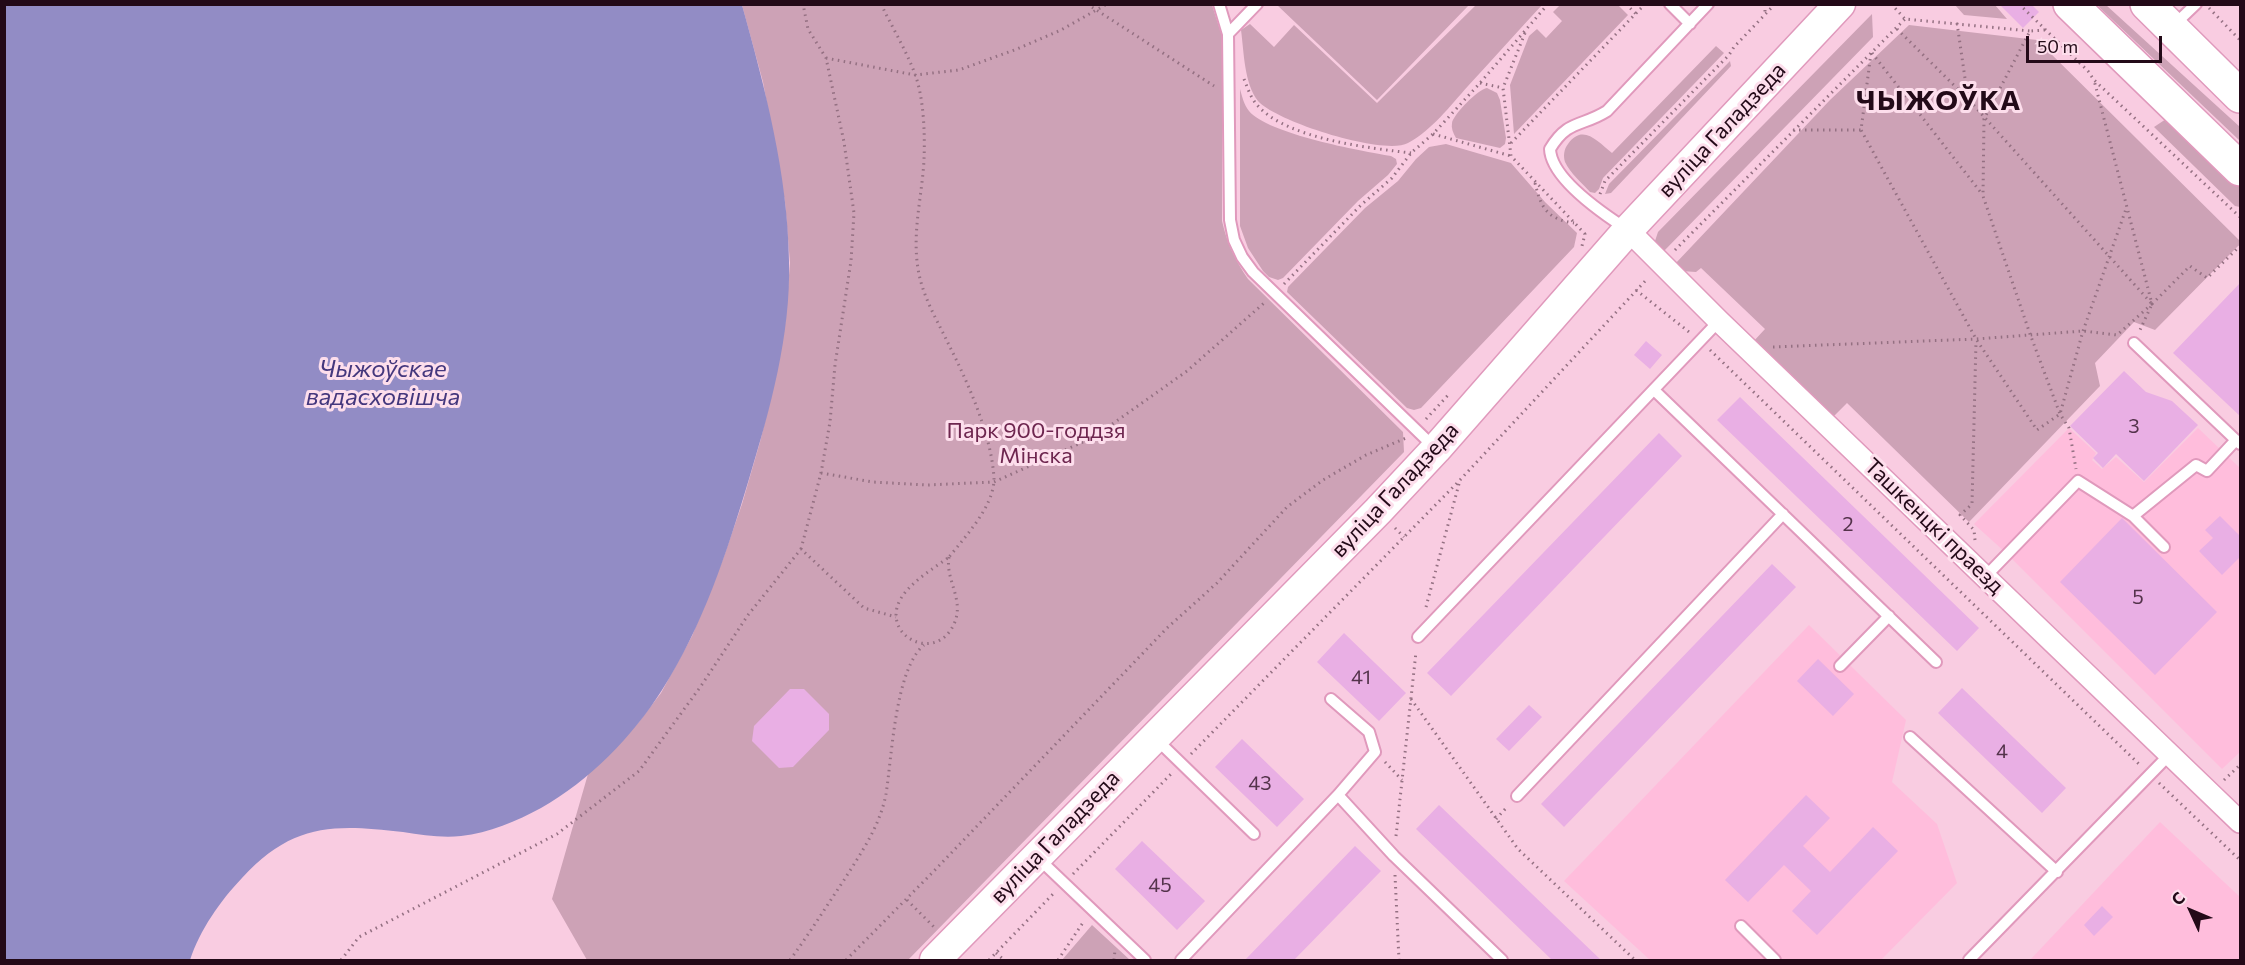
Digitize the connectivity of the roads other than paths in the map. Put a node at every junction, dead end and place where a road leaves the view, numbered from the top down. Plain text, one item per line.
1 (1219, 4) edge
2 (1257, 4) edge
3 (1670, 4) edge
4 (1708, 4) edge
5 (1840, 4) edge
6 (2070, 4) edge
7 (2147, 4) edge
8 (2196, 4) edge
9 (1690, 24) junction
10 (2171, 28) junction
11 (1228, 34) junction
12 (2241, 96) edge
13 (2241, 169) edge
14 (1628, 230) junction
15 (1719, 321) junction
16 (2134, 343) road end
17 (1654, 390) junction
18 (1426, 440) junction
19 (2239, 442) edge
20 (1783, 514) junction
21 (2133, 516) junction
22 (2164, 547) dead end
23 (1991, 570) junction
24 (1889, 616) junction
25 (1418, 637) road end
26 (1936, 662) dead end
27 (1840, 666) dead end
28 (1331, 699) dead end
29 (1154, 736) junction
30 (1910, 737) dead end
31 (2171, 753) junction
32 (1338, 795) junction
33 (1516, 796) dead end
34 (2241, 822) edge
35 (1254, 834) dead end
36 (1036, 856) junction
37 (2056, 872) junction
38 (1741, 926) dead end
39 (1973, 956) edge
40 (935, 960) edge
41 (1145, 960) edge
42 (1181, 960) edge
43 (1502, 960) edge
44 (1775, 960) edge
45 (1986, 960) edge

1 - 11 lane
2 - 11 lane
3 - 9 lane
4 - 9 lane
5 - 14 street, вуліца Галадзеда
6 - 13 main road
7 - 10 main road
8 - 10 lane
9 - 14 lane
10 - 12 main road
11 - 18 lane
14 - 15 street, Ташкенцкі праезд
14 - 18 street, вуліца Галадзеда
15 - 17 lane
15 - 23 street, Ташкенцкі праезд
16 - 19 lane
17 - 20 lane
17 - 25 lane
18 - 29 street, вуліца Галадзеда
19 - 21 lane
20 - 24 lane
20 - 33 lane
21 - 22 lane
21 - 23 lane
23 - 31 street, Ташкенцкі праезд
24 - 26 lane
24 - 27 lane
28 - 32 lane
29 - 35 lane
29 - 36 street, вуліца Галадзеда
30 - 37 lane
31 - 34 street, Ташкенцкі праезд
31 - 37 lane
32 - 42 lane
32 - 43 lane
36 - 40 street, вуліца Галадзеда
36 - 41 lane
37 - 39 lane
38 - 44 lane
39 - 45 lane

